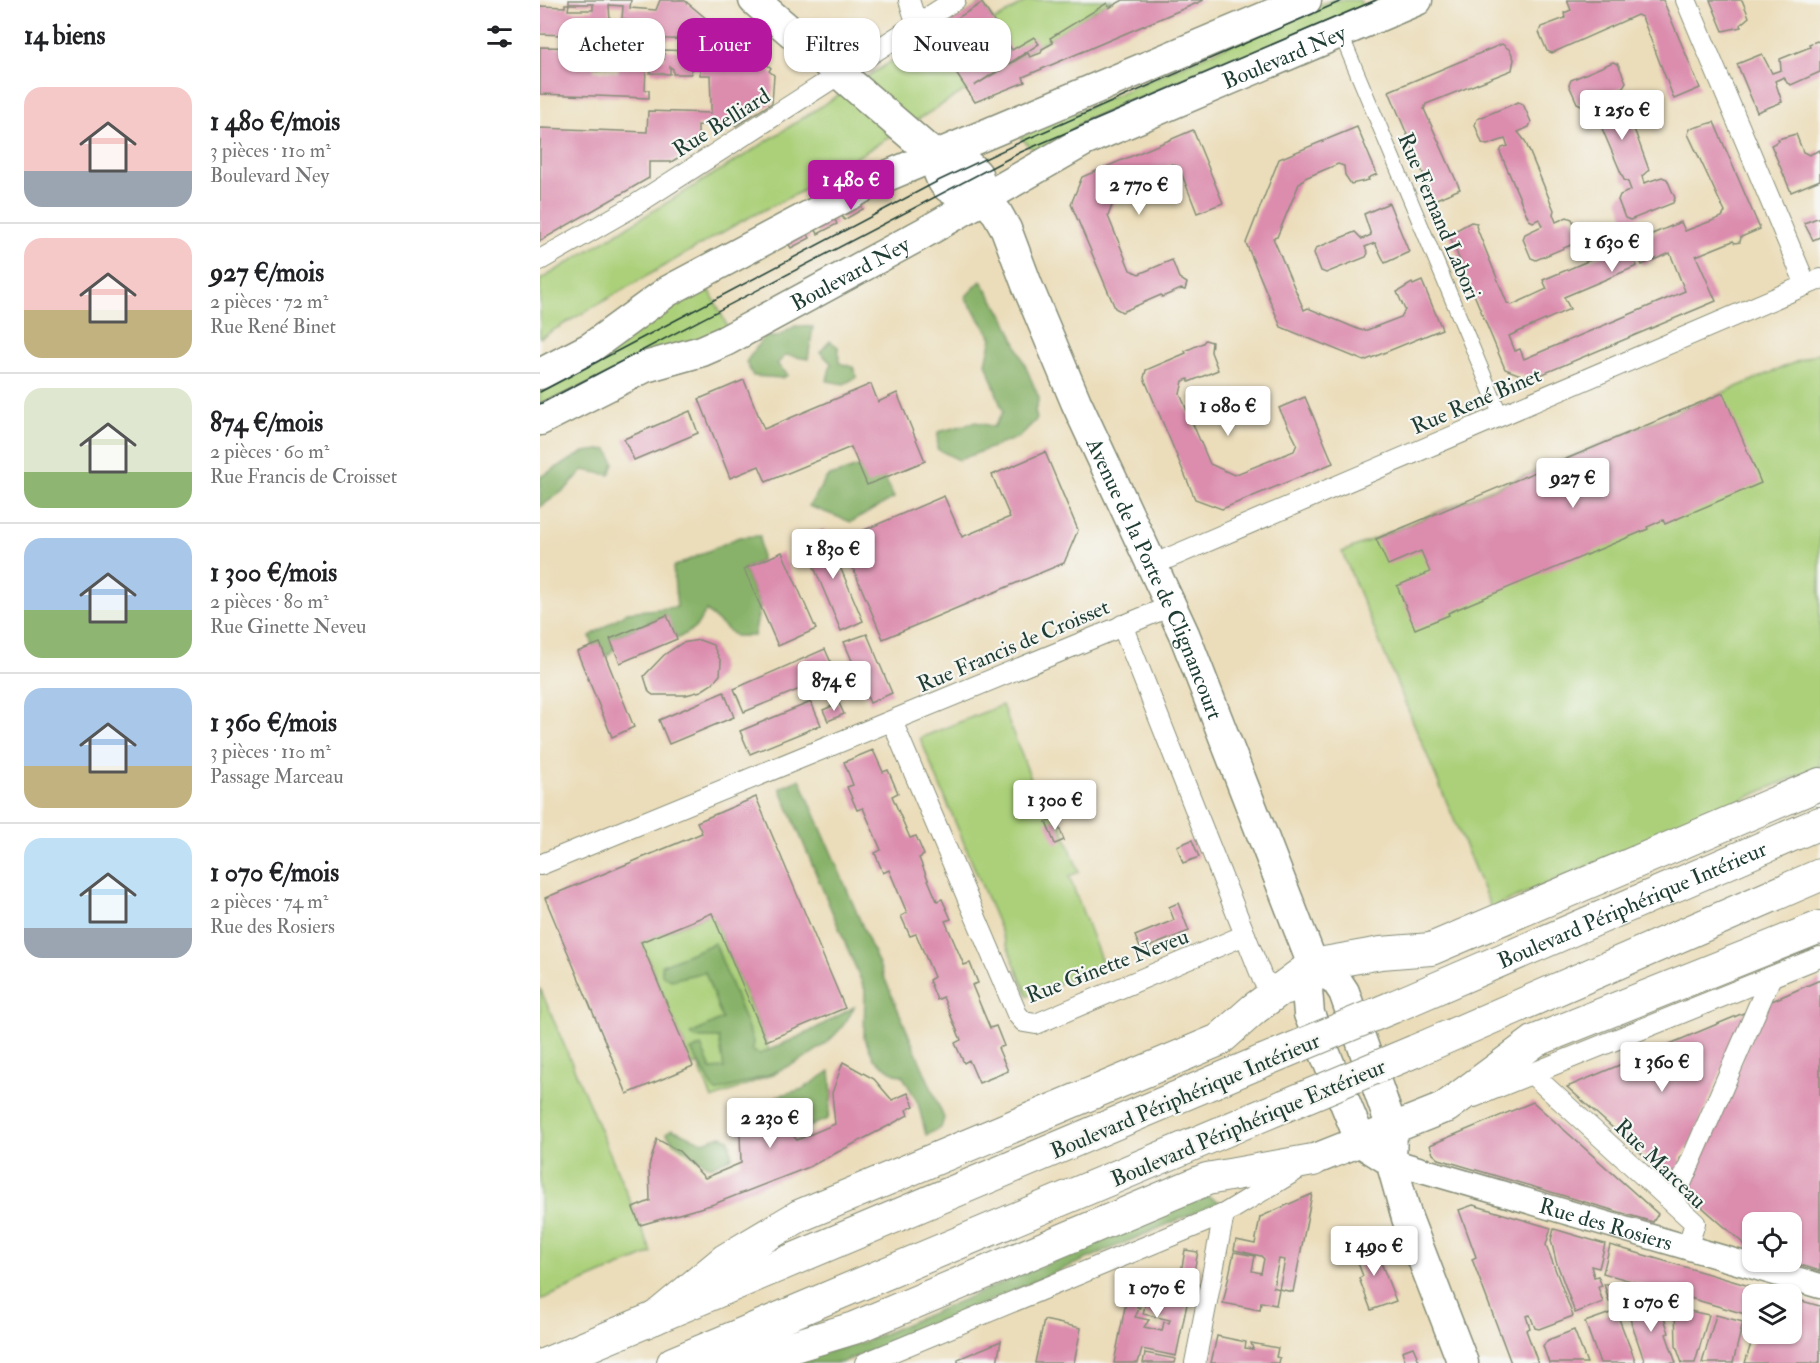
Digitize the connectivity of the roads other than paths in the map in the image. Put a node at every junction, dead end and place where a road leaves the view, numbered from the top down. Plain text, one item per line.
1 (754, 0) edge
2 (909, 0) edge
3 (955, 0) edge
4 (1306, 0) edge
5 (1417, 0) edge
6 (1686, 0) edge
7 (1274, 7) edge
8 (914, 18) edge
9 (926, 18) edge
10 (1340, 32) junction
11 (892, 40) edge
12 (840, 75) junction
13 (934, 156) junction
14 (984, 198) junction
15 (540, 261) edge
16 (1813, 282) edge
17 (540, 374) edge
18 (1501, 416) junction
19 (540, 420) edge
20 (1150, 566) junction
21 (1171, 606) junction
22 (1122, 625) junction
23 (892, 721) junction
24 (1820, 784) edge
25 (1820, 823) edge
26 (540, 865) edge
27 (1820, 875) edge
28 (1820, 927) edge
29 (1245, 935) junction
30 (1820, 957) edge
31 (1313, 965) junction
32 (1771, 977) junction
33 (1292, 996) junction
34 (1533, 1075) junction
35 (1446, 1107) junction
36 (1392, 1128) junction
37 (1361, 1142) junction
38 (1313, 1160) junction
39 (1391, 1161) junction
40 (1673, 1202) junction
41 (1224, 1214) junction
42 (1687, 1248) junction
43 (1820, 1286) edge
44 (655, 1318) junction
45 (705, 1350) junction
46 (548, 1363) edge
47 (673, 1363) edge
48 (865, 1363) edge
49 (1195, 1363) edge
50 (1463, 1363) edge

1 - 12 main road
2 - 8 street
3 - 9 street, Rue Belliard
4 - 7 main road, Boulevard Ney
5 - 10 main road, Boulevard Ney
6 - 16 street
7 - 13 main road, Boulevard Ney
10 - 14 main road, Boulevard Ney
10 - 18 street, Rue Fernand Labori
11 - 12 street, Rue Belliard
12 - 13 main road
12 - 15 street, Rue Belliard
13 - 14 main road
13 - 17 main road, Boulevard Ney
14 - 19 main road, Boulevard Ney
14 - 20 main road, Avenue de la Porte de Clignancourt
16 - 18 street, Rue René Binet
18 - 20 street, Rue René Binet
20 - 21 main road, Avenue de la Porte de Clignancourt
21 - 22 street, Rue Francis de Croisset
21 - 31 main road, Avenue de la Porte de Clignancourt
22 - 23 street, Rue Francis de Croisset
22 - 29 street
23 - 26 street, Rue Francis de Croisset
23 - 29 street, Rue Ginette Neveu
24 - 31 highway
25 - 44 highway, Boulevard Périphérique Intérieur, bridge
27 - 45 highway, Boulevard Périphérique Extérieur, bridge
28 - 35 highway
29 - 33 street
30 - 32 street
31 - 33 highway
31 - 36 main road
32 - 34 street
32 - 40 street
33 - 37 main road
33 - 44 highway
34 - 35 street
34 - 40 street, Rue Marceau
35 - 36 main road
36 - 37 main road
36 - 39 main road
37 - 38 main road
37 - 39 main road
38 - 41 street
38 - 45 highway
39 - 42 street, Rue des Rosiers
39 - 50 main road
40 - 42 street, Rue Marceau
41 - 48 street
41 - 49 street
42 - 43 street, Rue des Rosiers
44 - 46 highway, Boulevard Périphérique Intérieur
45 - 47 highway, Boulevard Périphérique Extérieur

